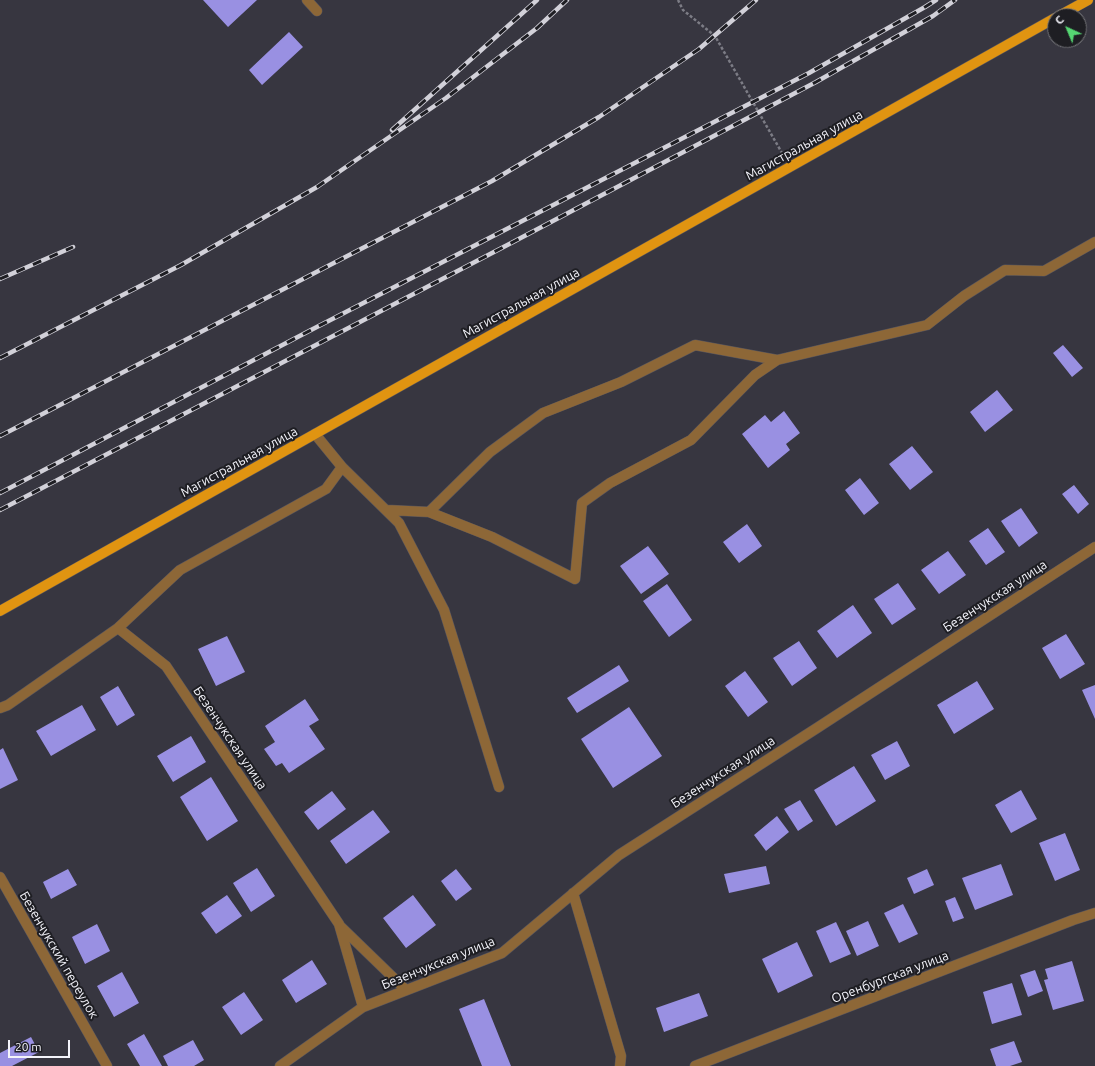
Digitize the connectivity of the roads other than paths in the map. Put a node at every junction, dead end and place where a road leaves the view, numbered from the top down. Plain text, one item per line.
1 (307, 0) edge
2 (1088, 0) edge
3 (1074, 8) edge
4 (317, 12) dead end
5 (1047, 22) edge
6 (1095, 242) edge
7 (777, 360) junction
8 (315, 434) junction
9 (342, 467) junction
10 (387, 510) junction
11 (429, 512) junction
12 (1095, 547) edge
13 (0, 611) edge
14 (118, 628) junction
15 (0, 708) edge
16 (500, 788) dead end
17 (0, 877) edge
18 (573, 893) junction
19 (1095, 913) edge
20 (339, 924) junction
21 (406, 990) junction
22 (363, 1007) junction
23 (107, 1066) edge
24 (280, 1066) edge
25 (620, 1066) edge
26 (695, 1066) edge

1 - 4 street
2 - 3 main road
5 - 8 main road, Магистральная улица
6 - 7 street
7 - 11 street
7 - 11 street
8 - 9 street
8 - 13 main road, Магистральная улица
9 - 10 street
9 - 14 street
10 - 11 street
10 - 16 street
12 - 18 street, Безенчукская улица
14 - 15 street
14 - 20 street, Безенчукская улица
17 - 23 street, Безенчукский переулок
18 - 21 street, Безенчукская улица
18 - 25 street
19 - 26 street, Оренбургская улица
20 - 21 street
20 - 22 street, Безенчукская улица
21 - 22 street, Безенчукская улица
22 - 24 street, Безенчукская улица

